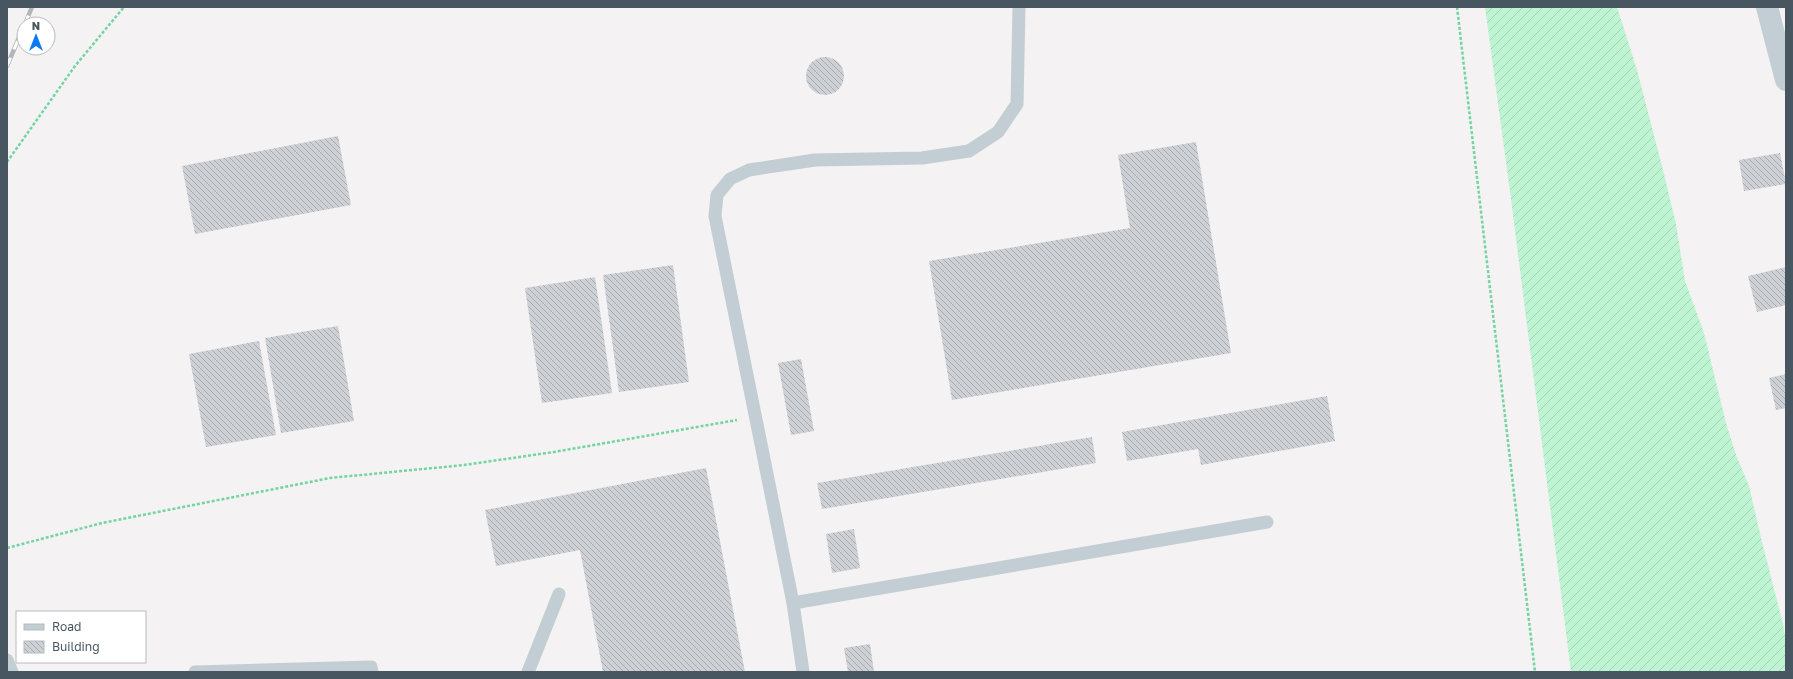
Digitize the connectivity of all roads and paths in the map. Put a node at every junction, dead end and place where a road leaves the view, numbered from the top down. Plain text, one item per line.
1 (124, 7) edge
2 (1019, 7) edge
3 (1457, 7) edge
4 (1766, 7) edge
5 (1786, 80) edge
6 (7, 162) edge
7 (755, 416) junction
8 (1268, 522) dead end
9 (7, 548) edge
10 (559, 594) dead end
11 (793, 603) junction
12 (7, 660) edge
13 (12, 672) edge
14 (195, 672) edge
15 (372, 672) edge
16 (528, 672) edge
17 (803, 672) edge
18 (1535, 672) edge

1 - 6 path
2 - 7 lane
3 - 18 path
4 - 5 street
7 - 9 path
7 - 11 lane
8 - 11 lane
10 - 16 lane
11 - 17 lane
12 - 13 lane
14 - 15 lane

